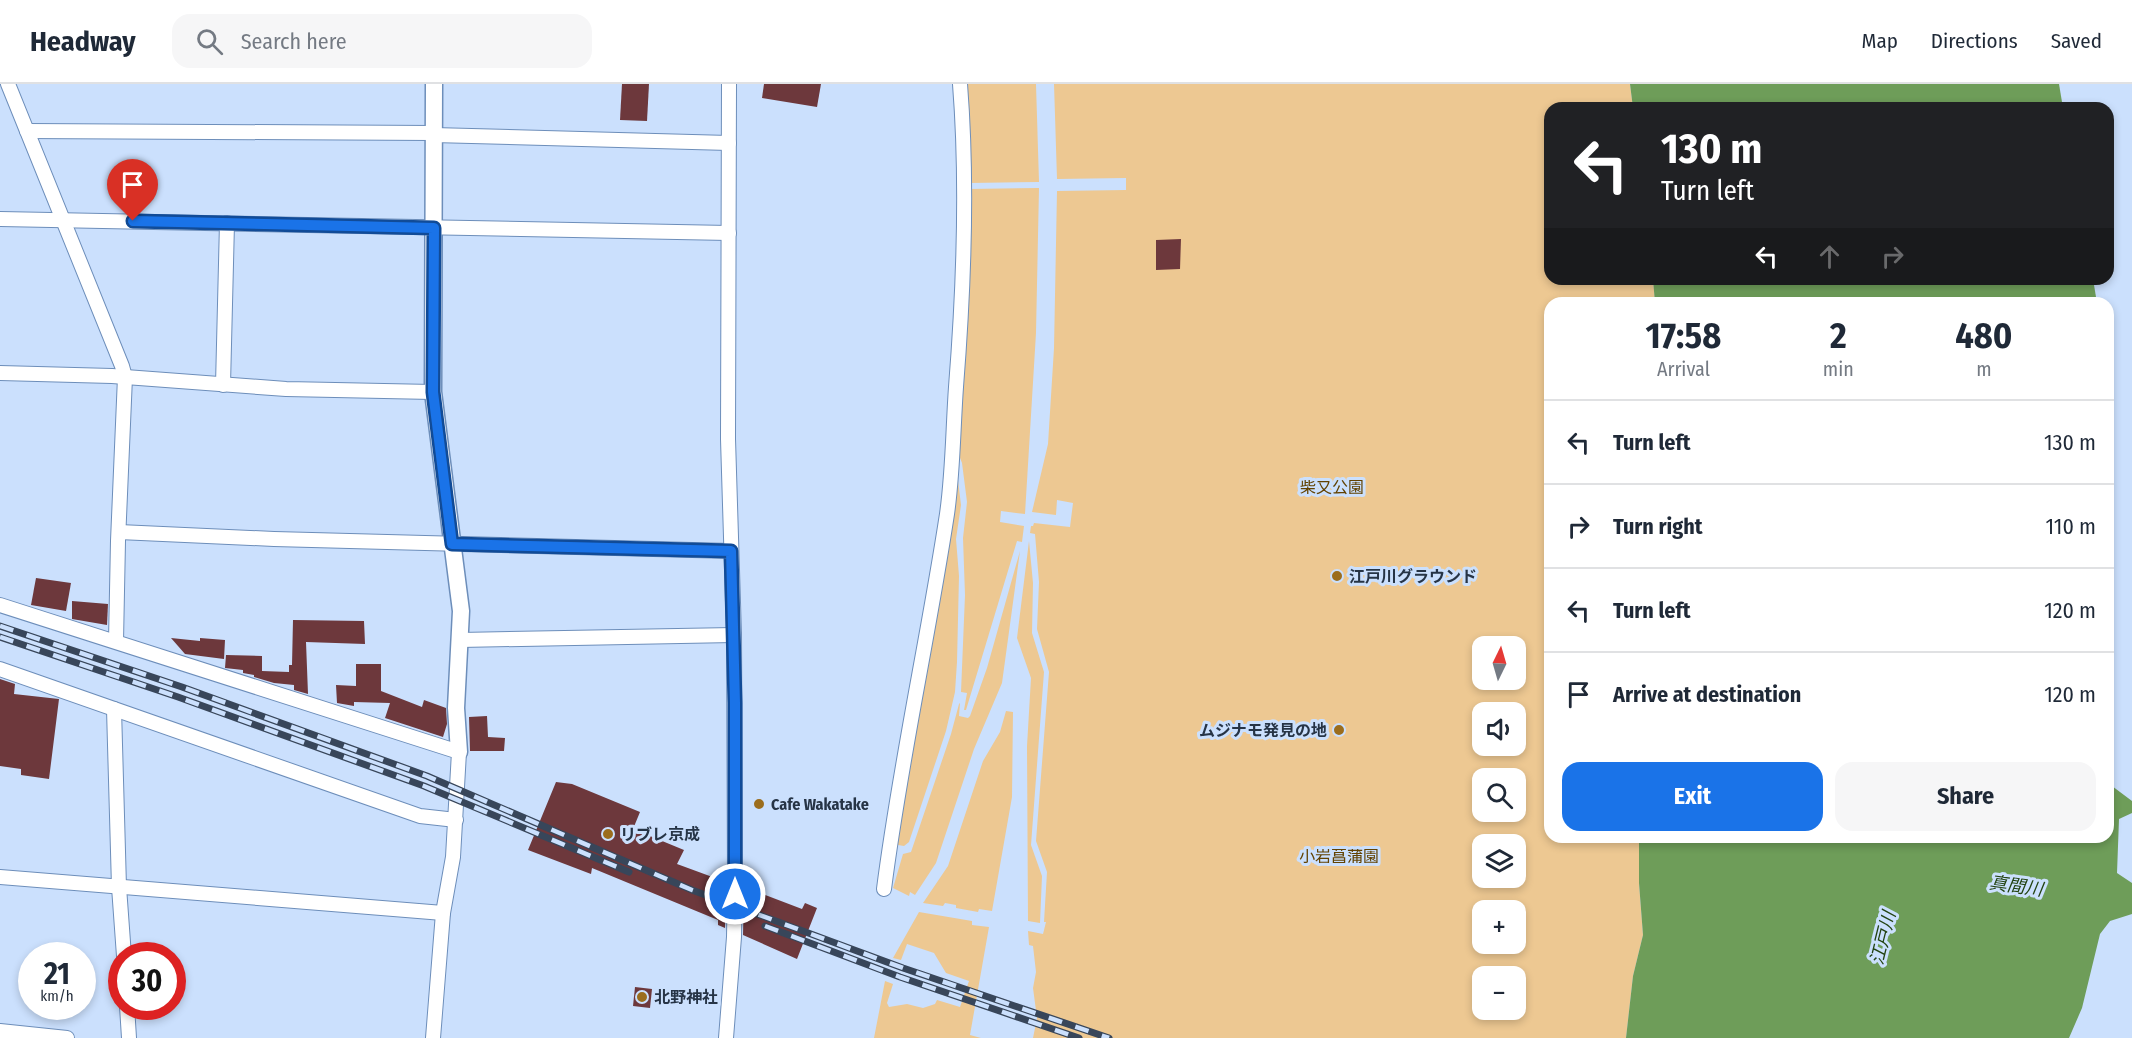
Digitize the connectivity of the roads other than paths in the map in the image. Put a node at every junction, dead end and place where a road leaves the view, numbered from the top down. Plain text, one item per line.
1 (8, 84) edge
2 (434, 84) edge
3 (729, 84) edge
4 (960, 84) edge
5 (27, 131) junction
6 (433, 134) junction
7 (729, 143) junction
8 (0, 219) edge
9 (63, 220) junction
10 (227, 222) junction
11 (434, 228) junction
12 (729, 233) junction
13 (0, 373) edge
14 (125, 377) junction
15 (223, 385) junction
16 (433, 392) junction
17 (119, 532) junction
18 (452, 544) junction
19 (731, 551) junction
20 (0, 605) edge
21 (734, 635) junction
22 (460, 640) junction
23 (116, 641) junction
24 (0, 669) edge
25 (114, 709) junction
26 (459, 752) junction
27 (456, 820) junction
28 (0, 877) edge
29 (119, 887) junction
30 (884, 889) dead end
31 (443, 913) junction
32 (123, 942) edge
33 (128, 1020) edge
34 (0, 1031) edge
35 (67, 1038) edge
36 (129, 1038) edge
37 (433, 1038) edge
38 (726, 1038) edge

1 - 5 street
2 - 6 street
3 - 7 street
4 - 30 street
5 - 6 street
5 - 9 street
6 - 7 street
6 - 11 street
7 - 12 street
8 - 9 street
9 - 10 street
9 - 14 street
10 - 11 street
10 - 15 street
11 - 12 street
11 - 16 street
12 - 19 street
13 - 14 street
14 - 15 street
14 - 17 street
15 - 16 street
16 - 18 street
17 - 18 street
17 - 23 street
18 - 19 street
18 - 22 street
19 - 21 street
20 - 23 street
21 - 22 street
21 - 38 street
22 - 26 street
23 - 26 street
24 - 25 street
25 - 27 street
25 - 29 street
26 - 27 street
27 - 31 street
28 - 29 street
29 - 31 street
29 - 32 street
31 - 37 street
33 - 36 street
34 - 35 street

